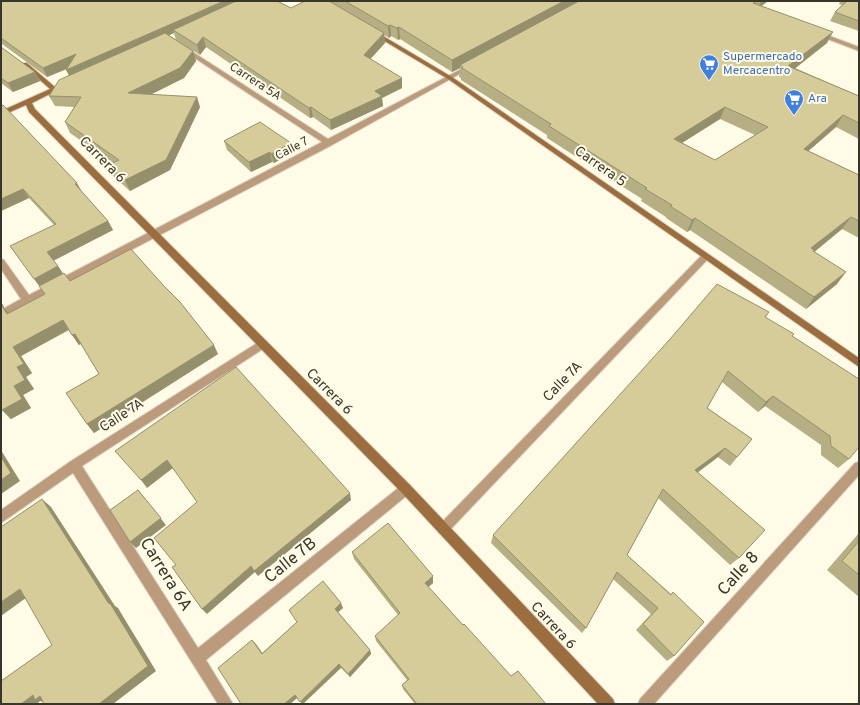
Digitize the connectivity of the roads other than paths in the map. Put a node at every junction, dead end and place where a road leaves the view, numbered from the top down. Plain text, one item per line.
1 (368, 29) edge
2 (810, 31) edge
3 (176, 44) edge
4 (859, 49) edge
5 (20, 61) edge
6 (477, 63) edge
7 (450, 78) junction
8 (70, 83) edge
9 (56, 90) junction
10 (28, 102) junction
11 (1, 114) edge
12 (329, 143) junction
13 (156, 234) junction
14 (705, 257) junction
15 (1, 262) edge
16 (27, 300) junction
17 (1, 314) edge
18 (262, 344) junction
19 (859, 363) edge
20 (75, 465) junction
21 (859, 467) edge
22 (406, 489) junction
23 (1, 517) edge
24 (443, 529) junction
25 (197, 658) junction
26 (226, 704) edge
27 (608, 704) edge
28 (645, 704) edge

1 - 7 street, Carrera 5
2 - 4 street
3 - 12 street, Carrera 5A
5 - 9 street
6 - 7 street, Calle 7
7 - 12 street, Calle 7
7 - 14 street, Carrera 5
8 - 9 street
9 - 10 street
10 - 11 street
10 - 13 street, Carrera 6
12 - 13 street, Calle 7
13 - 16 street, Calle 7
13 - 18 street, Carrera 6
14 - 19 street, Carrera 5
14 - 24 street, Calle 7A
15 - 16 street
16 - 17 street, Calle 7
18 - 20 street, Calle 7A
18 - 22 street, Carrera 6
20 - 23 street, Calle 7A
20 - 25 street, Carrera 6A
21 - 28 street, Calle 8
22 - 24 street, Carrera 6
22 - 25 street, Calle 7B
24 - 27 street, Carrera 6
25 - 26 street, Carrera 6A

